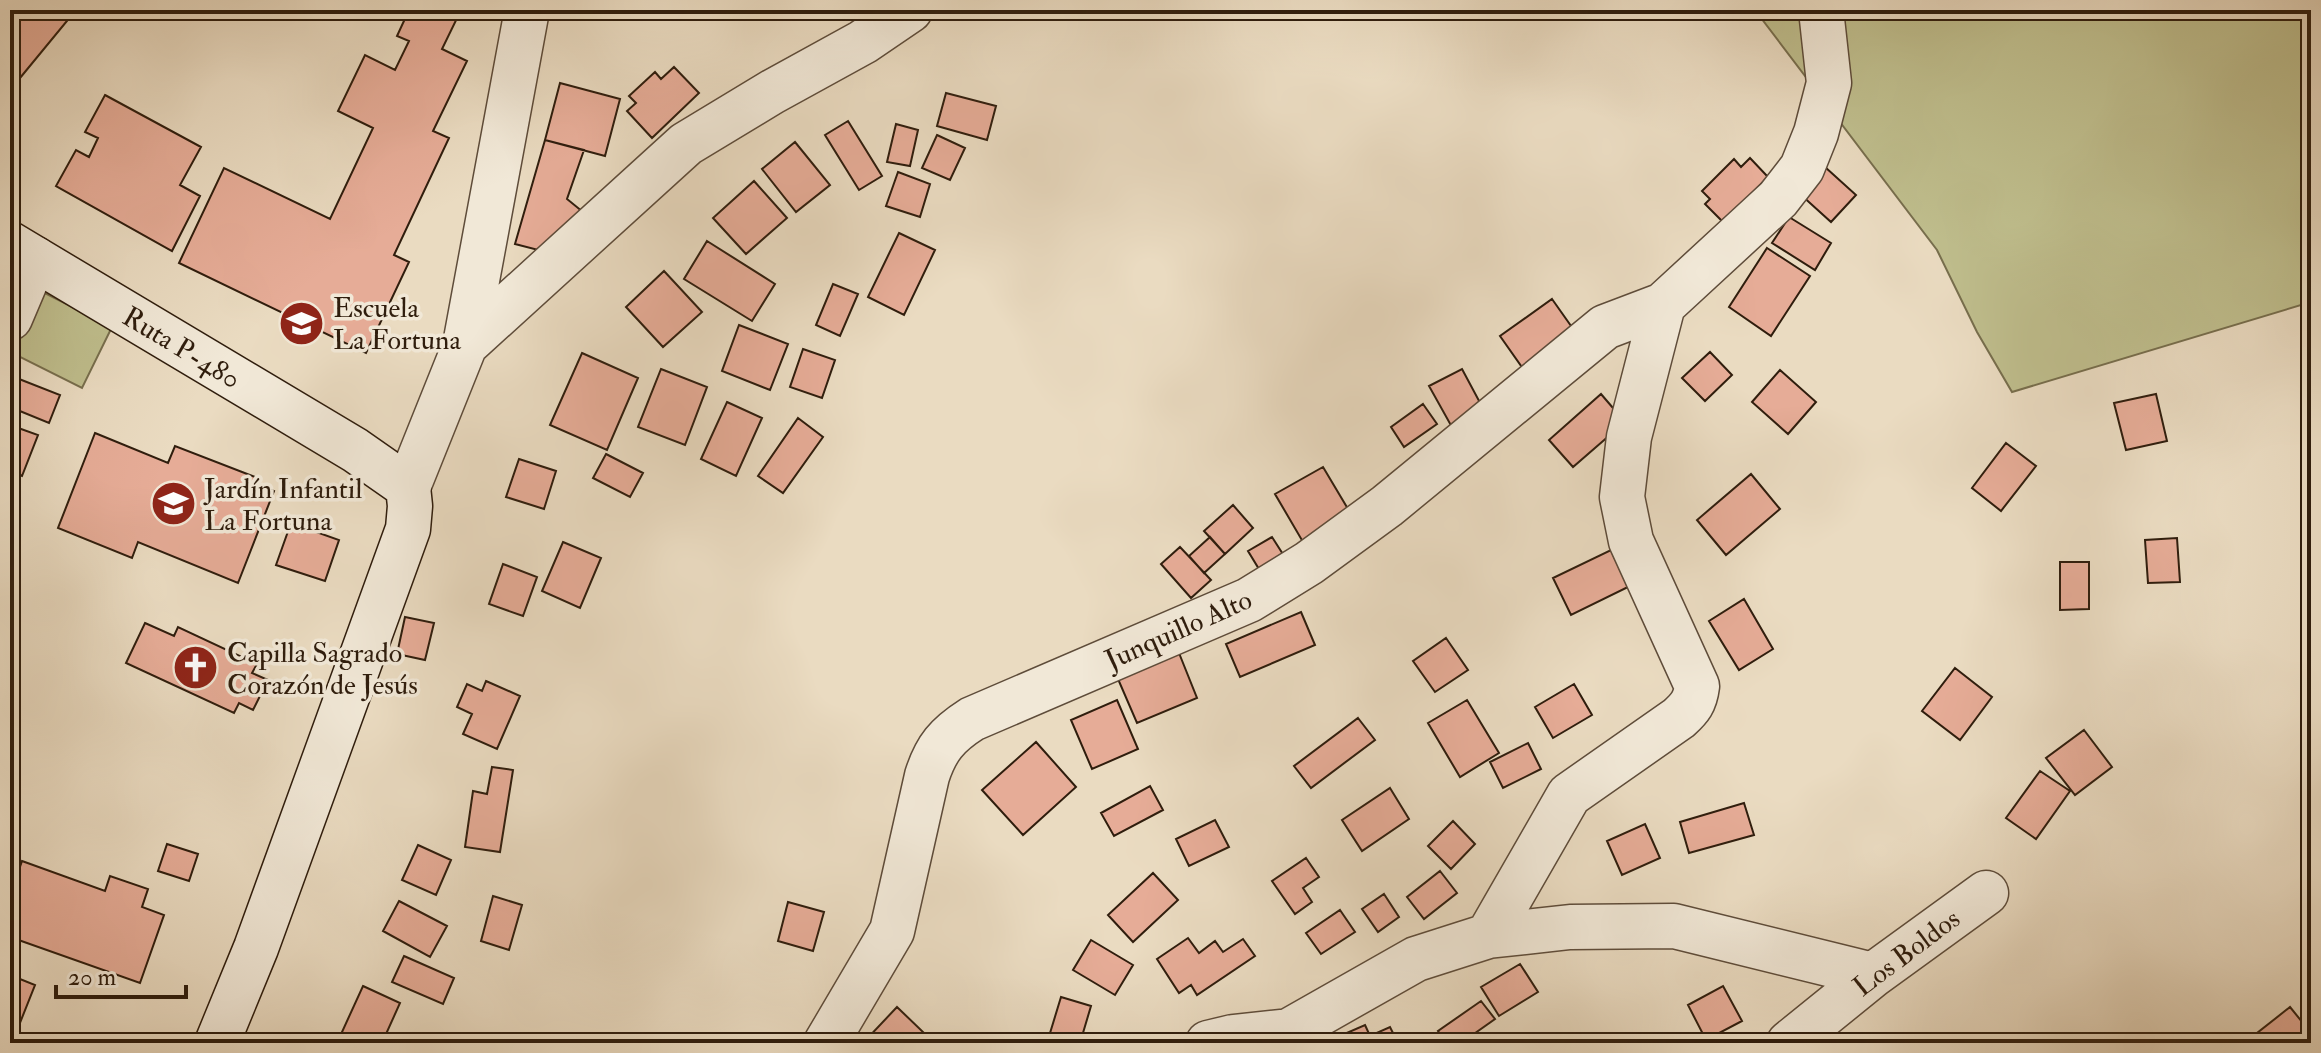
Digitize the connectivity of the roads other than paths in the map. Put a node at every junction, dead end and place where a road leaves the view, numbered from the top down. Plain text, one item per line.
1 (527, 10) edge
2 (910, 10) edge
3 (1821, 10) edge
4 (23, 252) edge
5 (1663, 305) junction
6 (10, 318) edge
7 (465, 345) junction
8 (408, 487) junction
9 (1986, 893) dead end
10 (1488, 936) junction
11 (1873, 975) junction
12 (217, 1043) edge
13 (826, 1043) edge
14 (1208, 1043) edge
15 (1789, 1043) edge

1 - 7 street
2 - 7 street
3 - 5 street, Junquillo Alto
4 - 6 street
4 - 8 street, Ruta P-480
5 - 10 street
5 - 13 street, Junquillo Alto
7 - 8 street
8 - 12 street
9 - 11 street, Los Boldos
10 - 11 street
10 - 14 street
11 - 15 street, Los Boldos

